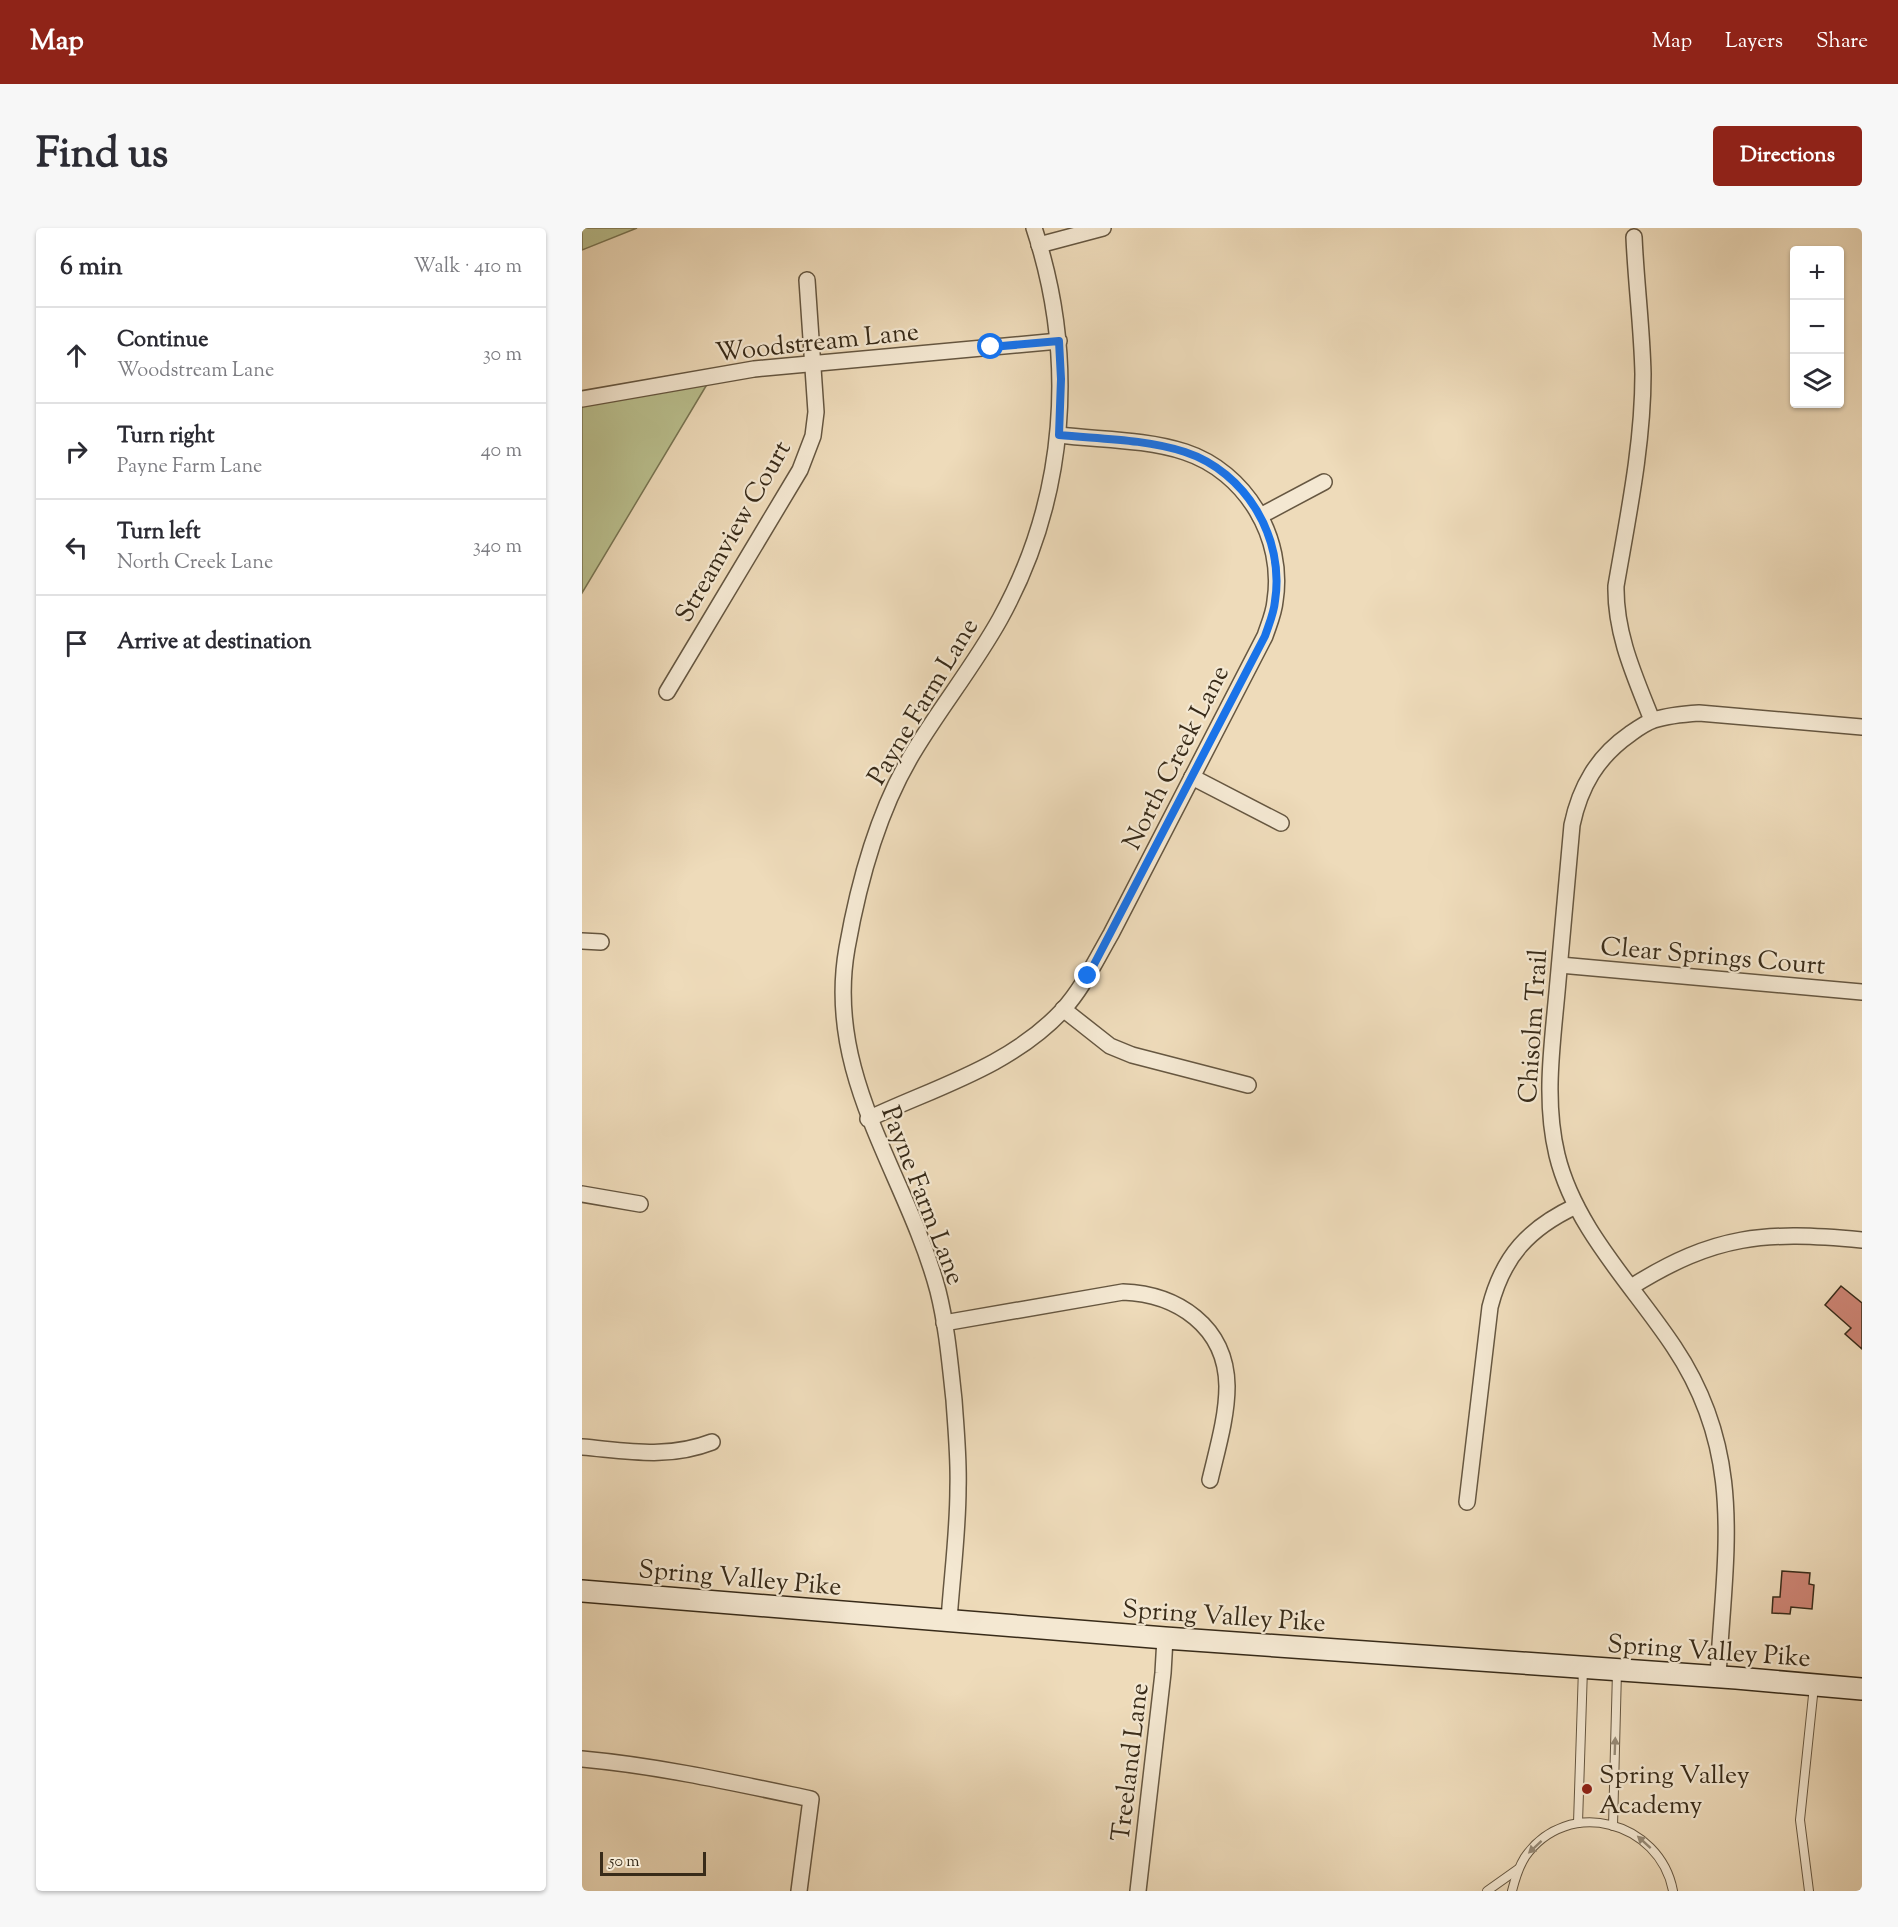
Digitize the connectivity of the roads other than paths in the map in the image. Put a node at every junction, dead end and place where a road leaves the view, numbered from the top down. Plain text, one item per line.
1 (1034, 228) edge
2 (1103, 228) edge
3 (1634, 237) dead end
4 (1040, 245) junction
5 (807, 280) dead end
6 (1059, 341) junction
7 (812, 363) junction
8 (582, 399) edge
9 (1059, 435) junction
10 (1324, 482) dead end
11 (1260, 516) junction
12 (667, 692) dead end
13 (1652, 720) junction
14 (1862, 728) edge
15 (1192, 777) junction
16 (1281, 823) dead end
17 (582, 941) edge
18 (601, 942) dead end
19 (1560, 965) junction
20 (1862, 992) edge
21 (1063, 1010) junction
22 (1248, 1085) dead end
23 (868, 1119) junction
24 (582, 1194) edge
25 (640, 1204) dead end
26 (1576, 1206) junction
27 (1862, 1240) edge
28 (1631, 1287) junction
29 (944, 1323) junction
30 (712, 1442) dead end
31 (582, 1447) edge
32 (1210, 1480) dead end
33 (1467, 1502) dead end
34 (582, 1591) edge
35 (949, 1620) junction
36 (1165, 1638) junction
37 (1583, 1667) junction
38 (1617, 1669) junction
39 (1718, 1677) junction
40 (1814, 1685) junction
41 (1862, 1689) edge
42 (582, 1759) edge
43 (1578, 1822) junction
44 (1613, 1826) junction
45 (1518, 1869) junction
46 (799, 1891) edge
47 (1138, 1891) edge
48 (1487, 1891) edge
49 (1512, 1891) edge
50 (1673, 1891) edge
51 (1809, 1891) edge

1 - 4 street, Payne Farm Lane
2 - 4 street
3 - 13 street
4 - 6 street, Payne Farm Lane
5 - 7 street, Streamview Court
6 - 7 street, Woodstream Lane
6 - 9 street, Payne Farm Lane
7 - 8 street, Woodstream Lane
7 - 12 street, Streamview Court
9 - 11 street, North Creek Lane
9 - 23 street, Payne Farm Lane
10 - 11 street
11 - 15 street, North Creek Lane
13 - 14 street, Chisolm Trail
13 - 19 street, Chisolm Trail
15 - 16 street
15 - 21 street, North Creek Lane
17 - 18 street
19 - 20 street, Clear Springs Court
19 - 26 street, Chisolm Trail
21 - 22 street
21 - 23 street, North Creek Lane
23 - 29 street, Payne Farm Lane
24 - 25 street
26 - 28 street, Chisolm Trail
26 - 33 street
27 - 28 street
28 - 39 street, Chisolm Trail
29 - 32 street
29 - 35 street, Payne Farm Lane
30 - 31 street
34 - 35 street, Spring Valley Pike
35 - 36 street, Spring Valley Pike
36 - 37 street, Spring Valley Pike
36 - 47 street, Treeland Lane
37 - 38 street, Spring Valley Pike
37 - 43 lane
38 - 39 street, Spring Valley Pike
44 -> 38 lane
39 - 40 street, Spring Valley Pike
40 - 41 street, Spring Valley Pike
40 - 51 lane
42 - 46 street
43 - 44 lane
43 -> 45 lane
50 -> 44 lane
45 - 48 lane
45 - 49 lane

